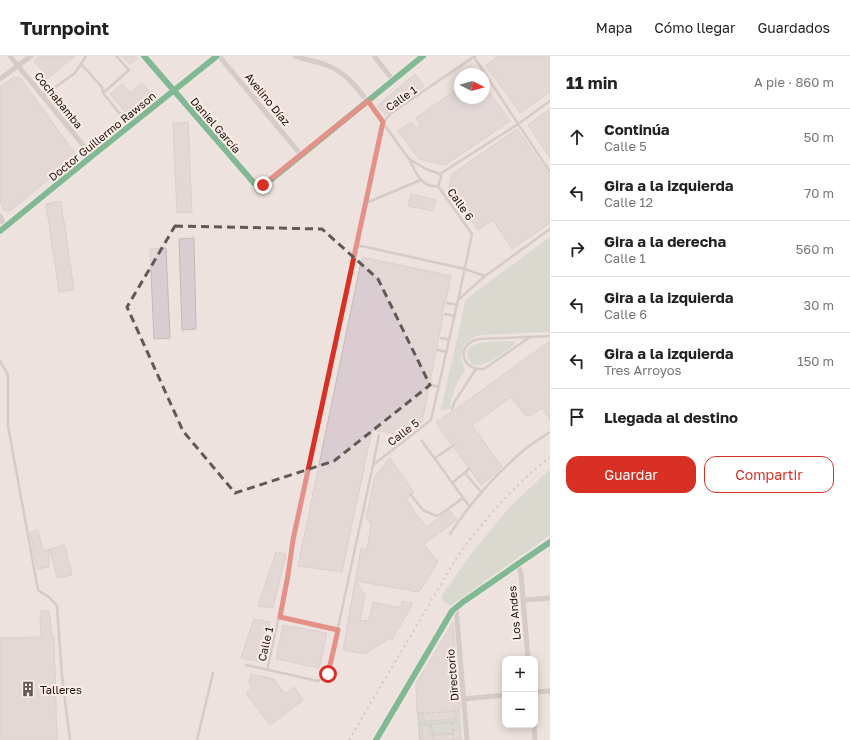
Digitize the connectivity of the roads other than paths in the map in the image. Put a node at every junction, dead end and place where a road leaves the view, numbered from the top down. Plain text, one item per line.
1 (10, 56) edge
2 (31, 56) edge
3 (86, 56) edge
4 (116, 56) edge
5 (144, 56) edge
6 (218, 56) edge
7 (295, 56) edge
8 (374, 56) edge
9 (423, 56) edge
10 (475, 56) edge
11 (81, 64) junction
12 (18, 66) junction
13 (0, 79) edge
14 (394, 80) junction
15 (174, 91) junction
16 (103, 93) junction
17 (43, 96) junction
18 (368, 101) junction
19 (550, 101) edge
20 (383, 122) junction
21 (132, 124) junction
22 (518, 124) junction
23 (301, 155) junction
24 (92, 156) junction
25 (409, 159) junction
26 (550, 172) edge
27 (440, 174) junction
28 (421, 180) junction
29 (438, 186) junction
30 (366, 203) junction
31 (0, 216) edge
32 (3, 229) edge
33 (550, 229) edge
34 (357, 245) junction
35 (465, 268) junction
36 (485, 276) junction
37 (458, 300) junction
38 (447, 303) dead end
39 (457, 305) junction
40 (445, 314) dead end
41 (455, 316) junction
42 (550, 336) edge
43 (530, 337) junction
44 (441, 338) dead end
45 (449, 340) junction
46 (438, 350) dead end
47 (447, 352) junction
48 (0, 362) edge
49 (476, 369) junction
50 (431, 385) dead end
51 (439, 387) junction
52 (452, 409) dead end
53 (550, 432) edge
54 (379, 435) dead end
55 (396, 438) dead end
56 (422, 441) dead end
57 (400, 444) junction
58 (454, 445) dead end
59 (435, 458) junction
60 (373, 465) junction
61 (469, 469) dead end
62 (465, 473) junction
63 (452, 483) junction
64 (481, 492) junction
65 (411, 495) dead end
66 (463, 498) junction
67 (469, 506) junction
68 (450, 534) dead end
69 (550, 542) edge
70 (518, 565) junction
71 (550, 598) edge
72 (523, 600) junction
73 (456, 608) junction
74 (280, 617) junction
75 (338, 630) junction
76 (528, 656) edge
77 (246, 665) dead end
78 (267, 670) junction
79 (213, 674) dead end
80 (550, 691) edge
81 (538, 692) edge
82 (502, 695) edge
83 (464, 699) junction
84 (534, 728) edge
85 (70, 740) edge
86 (197, 740) edge
87 (376, 740) edge
88 (467, 740) edge
89 (535, 740) edge

1 - 12 street, Cochabamba
2 - 12 street
3 - 11 lane
4 - 16 lane
5 - 15 street, Daniel García
6 - 15 street, Doctor Guillermo Rawson
6 - 23 street, Avelino Díaz
7 - 18 street
8 - 14 street
9 - 14 street
10 - 20 lane, Calle 1
10 - 22 lane
11 - 16 lane
11 - 17 lane
12 - 13 street
12 - 17 street, Cochabamba
14 - 18 street
15 - 21 street, Doctor Guillermo Rawson
15 - 23 street, Daniel García
16 - 21 lane
17 - 24 street, Cochabamba
18 - 20 lane
18 - 23 street
19 - 22 lane
20 - 25 lane
20 - 30 lane, Calle 1
21 - 24 street, Doctor Guillermo Rawson
22 - 26 lane
22 - 27 lane
24 - 32 street, Doctor Guillermo Rawson
25 - 27 lane
25 - 28 lane
27 - 29 lane, Calle 6
28 - 29 lane
28 - 30 lane
29 - 35 lane, Calle 6
30 - 34 lane, Calle 1
31 - 32 street
33 - 36 lane
34 - 35 lane
34 - 74 lane, Calle 1
35 - 36 lane
35 - 37 lane, Calle 6
36 - 37 lane
37 - 39 lane, Calle 5
38 - 39 lane
39 - 41 lane, Calle 5
40 - 41 lane
41 - 45 lane, Calle 5
42 - 43 lane
43 - 49 lane
43 - 49 lane
44 - 45 lane
45 - 47 lane, Calle 5
46 - 47 lane
47 - 51 lane, Calle 5
48 - 85 lane
49 - 52 lane
50 - 51 lane
51 - 57 lane, Calle 5
53 - 64 lane
54 - 60 lane
55 - 57 lane
56 - 59 lane
57 - 60 lane, Calle 5
58 - 59 lane
59 - 63 lane
60 - 75 lane
61 - 62 lane
62 - 63 lane
62 - 64 lane
63 - 66 lane
64 - 67 lane
65 - 66 lane
66 - 67 lane
67 - 68 lane
69 - 70 street
70 - 72 street, Los Andes
70 - 73 street
71 - 72 street
72 - 76 street, Los Andes
73 - 83 street, Directorio
73 - 87 street
74 - 75 lane
74 - 78 lane, Calle 1
75 - 78 lane
77 - 78 lane
79 - 86 lane
80 - 81 street
82 - 83 street
83 - 88 street, Directorio
84 - 89 street

